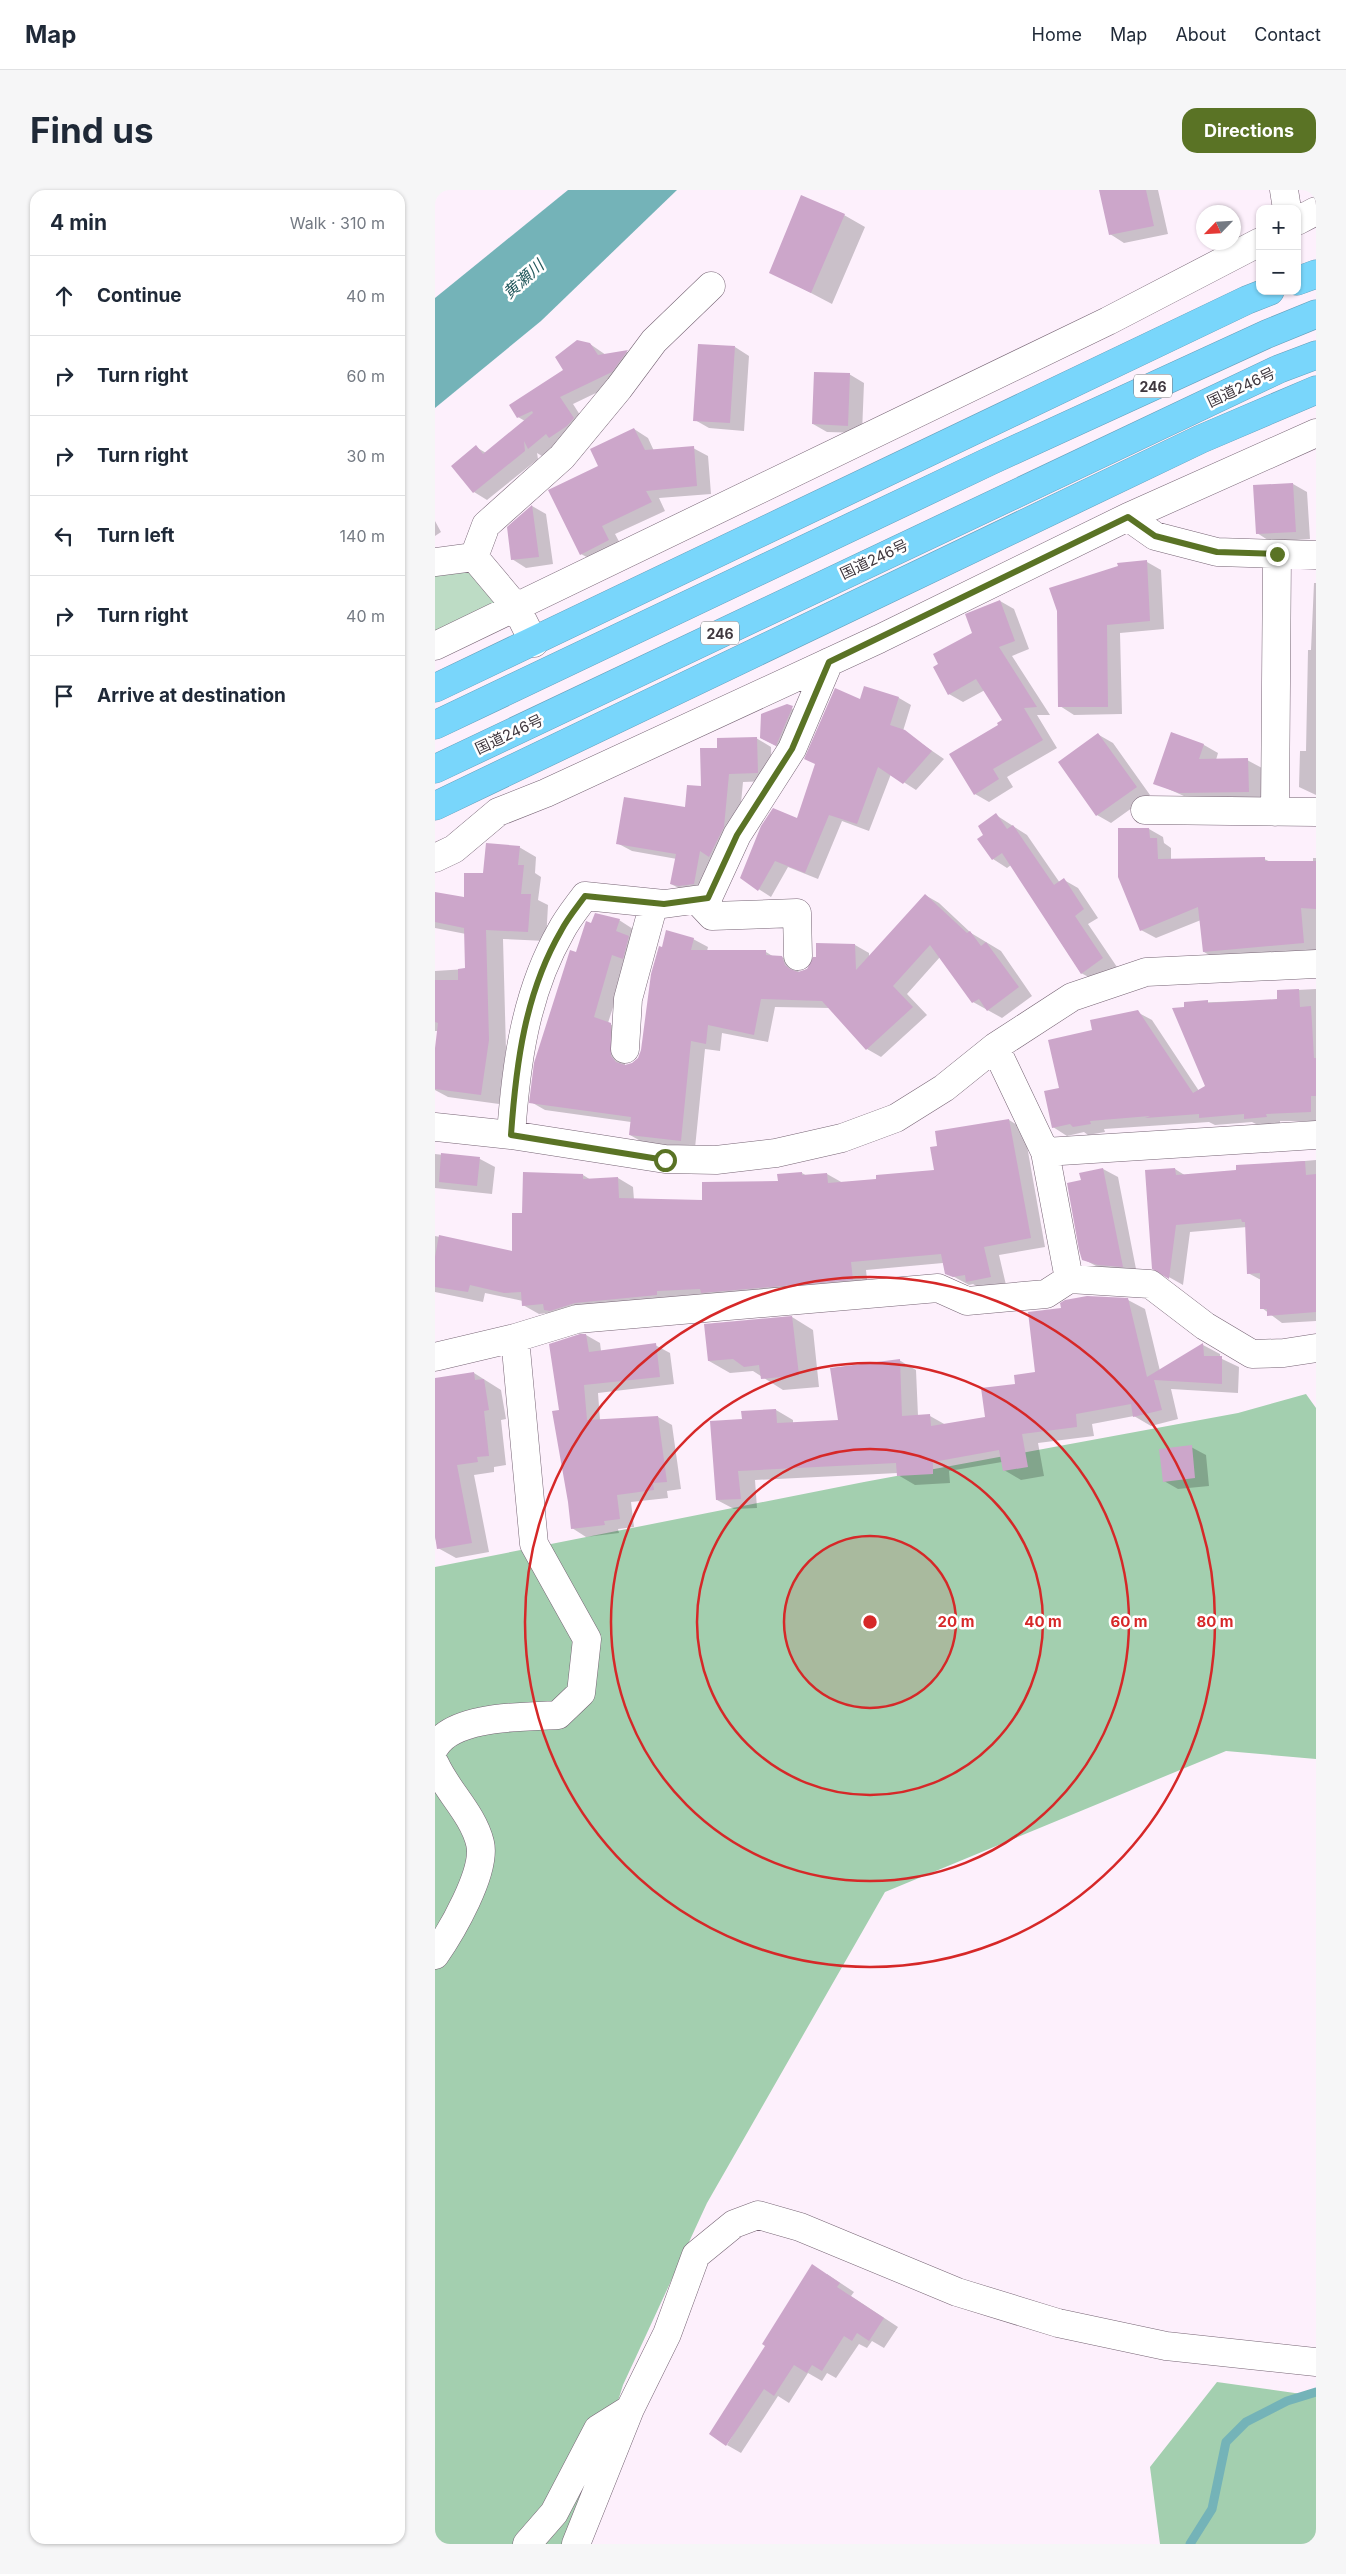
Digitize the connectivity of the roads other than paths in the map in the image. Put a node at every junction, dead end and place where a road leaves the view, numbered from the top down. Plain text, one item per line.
1 (1284, 190) edge
2 (1286, 205) edge
3 (1316, 211) edge
4 (1301, 219) edge
5 (1256, 244) edge
6 (1316, 274) edge
7 (1301, 280) edge
8 (711, 286) dead end
9 (1261, 295) edge
10 (1316, 314) edge
11 (1316, 355) edge
12 (1316, 390) edge
13 (1316, 433) edge
14 (1128, 517) junction
15 (1277, 554) junction
16 (1316, 555) edge
17 (474, 557) junction
18 (435, 562) edge
19 (516, 607) junction
20 (534, 643) junction
21 (435, 646) edge
22 (829, 662) junction
23 (435, 688) edge
24 (435, 725) edge
25 (435, 769) edge
26 (435, 806) edge
27 (1145, 810) dead end
28 (1275, 812) junction
29 (1316, 812) edge
30 (435, 858) edge
31 (697, 900) junction
32 (653, 903) junction
33 (798, 956) dead end
34 (1316, 964) edge
35 (995, 1047) junction
36 (625, 1048) dead end
37 (435, 1127) edge
38 (511, 1135) junction
39 (1316, 1135) edge
40 (1045, 1152) junction
41 (1069, 1279) junction
42 (515, 1338) junction
43 (1316, 1348) edge
44 (435, 1356) edge
45 (435, 1747) edge
46 (435, 1764) edge
47 (435, 1955) edge
48 (1316, 2362) edge
49 (630, 2409) junction
50 (527, 2544) edge
51 (576, 2544) edge

1 - 2 street
3 - 4 street
5 - 19 street
6 - 7 highway
8 - 17 street
9 - 20 highway
10 - 24 highway, 246
11 - 25 highway, 国道246号 / 246
12 - 26 highway
13 - 14 street
14 - 15 street
14 - 22 street
15 - 16 street
15 - 28 street
17 - 18 street
17 - 19 street
19 - 20 street
19 - 21 street
20 - 23 highway
22 - 30 street
22 - 31 street
27 - 28 street
28 - 29 street
31 - 32 street
31 - 33 street
32 - 36 street
32 - 38 street
34 - 35 street
35 - 38 street
35 - 40 street
37 - 38 street
39 - 40 street
40 - 41 street
41 - 42 street
41 - 43 street
42 - 44 street
42 - 45 street
46 - 47 street
48 - 49 street
49 - 50 street
49 - 51 street

